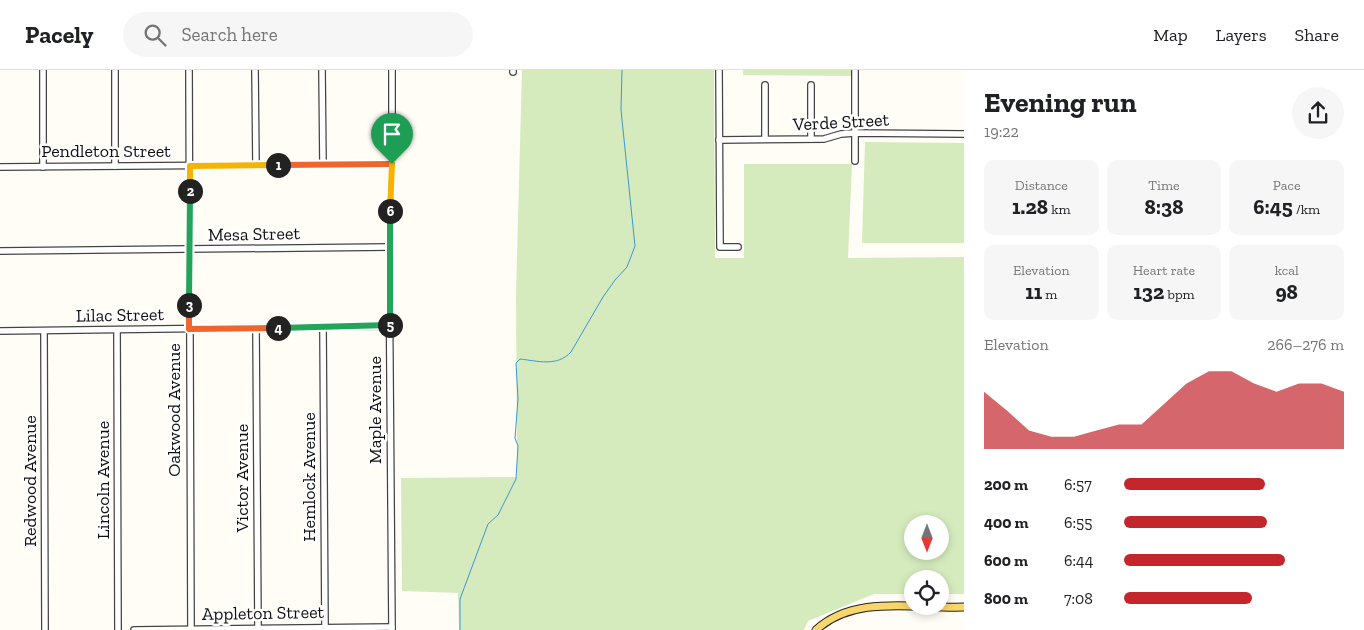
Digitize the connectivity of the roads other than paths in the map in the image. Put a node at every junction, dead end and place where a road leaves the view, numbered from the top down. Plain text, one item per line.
1 (43, 70) edge
2 (115, 70) edge
3 (189, 70) edge
4 (255, 70) edge
5 (322, 70) edge
6 (392, 70) edge
7 (719, 70) edge
8 (855, 70) edge
9 (765, 85) dead end
10 (811, 85) dead end
11 (855, 134) junction
12 (964, 134) edge
13 (765, 139) junction
14 (811, 139) junction
15 (719, 140) junction
16 (855, 161) dead end
17 (392, 164) junction
18 (256, 165) junction
19 (323, 165) junction
20 (42, 166) junction
21 (115, 166) junction
22 (190, 166) junction
23 (0, 167) edge
24 (389, 247) junction
25 (738, 247) dead end
26 (189, 250) junction
27 (0, 251) edge
28 (390, 326) junction
29 (323, 327) junction
30 (256, 328) junction
31 (189, 329) junction
32 (117, 330) junction
33 (0, 331) edge
34 (44, 331) junction
35 (964, 607) edge
36 (325, 627) junction
37 (258, 628) junction
38 (392, 628) edge
39 (191, 629) edge
40 (45, 630) edge
41 (118, 630) edge
42 (134, 630) edge
43 (816, 630) edge

1 - 20 street
2 - 21 street
3 - 22 street, Oakwood Avenue
4 - 18 street
5 - 19 street
6 - 17 street, Maple Avenue
7 - 15 street
8 - 11 street
9 - 13 street
10 - 14 street
11 - 12 street, Verde Street
11 - 14 street, Verde Street
11 - 16 street
13 - 14 street, Verde Street
13 - 15 street, Verde Street
15 - 25 street
17 - 19 street, Pendleton Street
17 - 24 street, Maple Avenue
18 - 19 street, Pendleton Street
18 - 22 street, Pendleton Street
20 - 21 street, Pendleton Street
20 - 23 street, Pendleton Street
21 - 22 street, Pendleton Street
22 - 26 street, Oakwood Avenue
24 - 26 street, Mesa Street
24 - 28 street, Maple Avenue
26 - 27 street, Mesa Street
26 - 31 street, Oakwood Avenue
28 - 29 street, Lilac Street
28 - 38 street, Maple Avenue
29 - 30 street, Lilac Street
29 - 36 street, Hemlock Avenue
30 - 31 street, Lilac Street
30 - 37 street, Victor Avenue
31 - 32 street, Lilac Street
31 - 39 street, Oakwood Avenue
32 - 34 street, Lilac Street
32 - 41 street, Lincoln Avenue
33 - 34 street, Lilac Street
34 - 40 street, Redwood Avenue
35 - 43 main road
36 - 37 street, Appleton Street
36 - 38 street, Appleton Street
37 - 39 street, Appleton Street
39 - 42 street, Appleton Street

